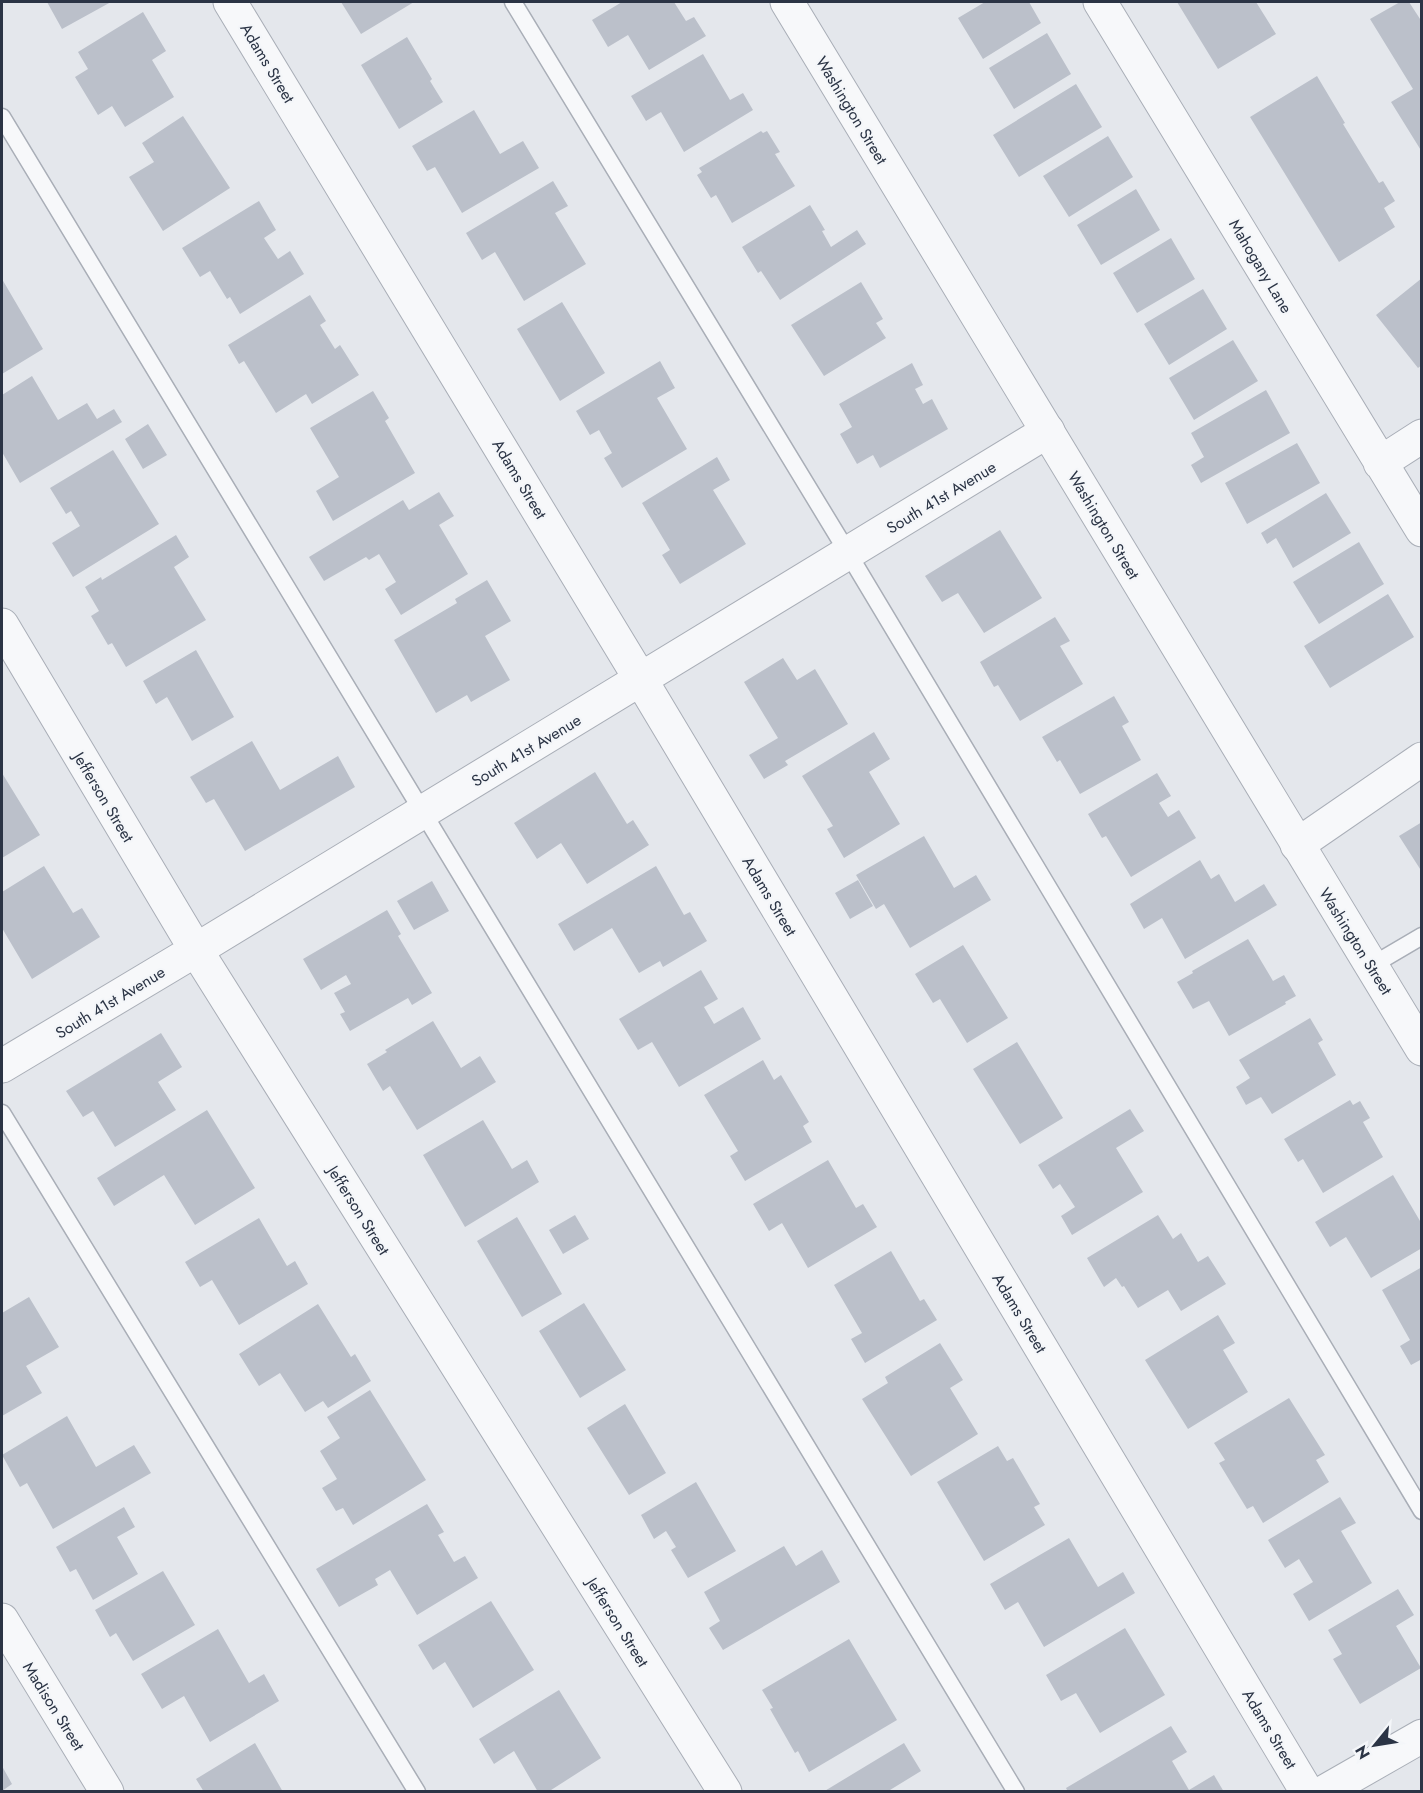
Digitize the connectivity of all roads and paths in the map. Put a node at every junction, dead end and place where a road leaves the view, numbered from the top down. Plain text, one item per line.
1 (230, 2) edge
2 (513, 2) edge
3 (787, 2) edge
4 (1100, 2) edge
5 (2, 117) edge
6 (1048, 431) junction
7 (1422, 436) edge
8 (1380, 463) junction
9 (1422, 530) edge
10 (848, 553) junction
11 (2, 625) edge
12 (641, 680) junction
13 (1422, 759) edge
14 (424, 812) junction
15 (1297, 845) junction
16 (1422, 936) edge
17 (196, 950) junction
18 (1371, 966) junction
19 (1422, 1049) edge
20 (2, 1066) edge
21 (2, 1113) edge
22 (1422, 1511) edge
23 (2, 1620) edge
24 (1422, 1736) edge
25 (107, 1791) edge
26 (417, 1791) edge
27 (725, 1791) edge
28 (1016, 1791) edge
29 (1307, 1791) edge
30 (1324, 1791) edge

1 - 12 street, Adams Street
2 - 10 lane
3 - 6 street, Washington Street
4 - 8 street, Mahogany Lane
5 - 14 lane
6 - 10 street, South 41st Avenue
6 - 15 street, Washington Street
7 - 8 street
8 - 9 street, Mahogany Lane
10 - 12 street, South 41st Avenue
10 - 22 lane
11 - 17 street, Jefferson Street
12 - 14 street, South 41st Avenue
12 - 29 street, Adams Street
13 - 15 street
14 - 17 street, South 41st Avenue
14 - 28 lane
15 - 18 street, Washington Street
16 - 18 lane
17 - 20 street, South 41st Avenue
17 - 27 street, Jefferson Street
18 - 19 street, Washington Street
21 - 26 lane
23 - 25 street, Madison Street
24 - 30 street

